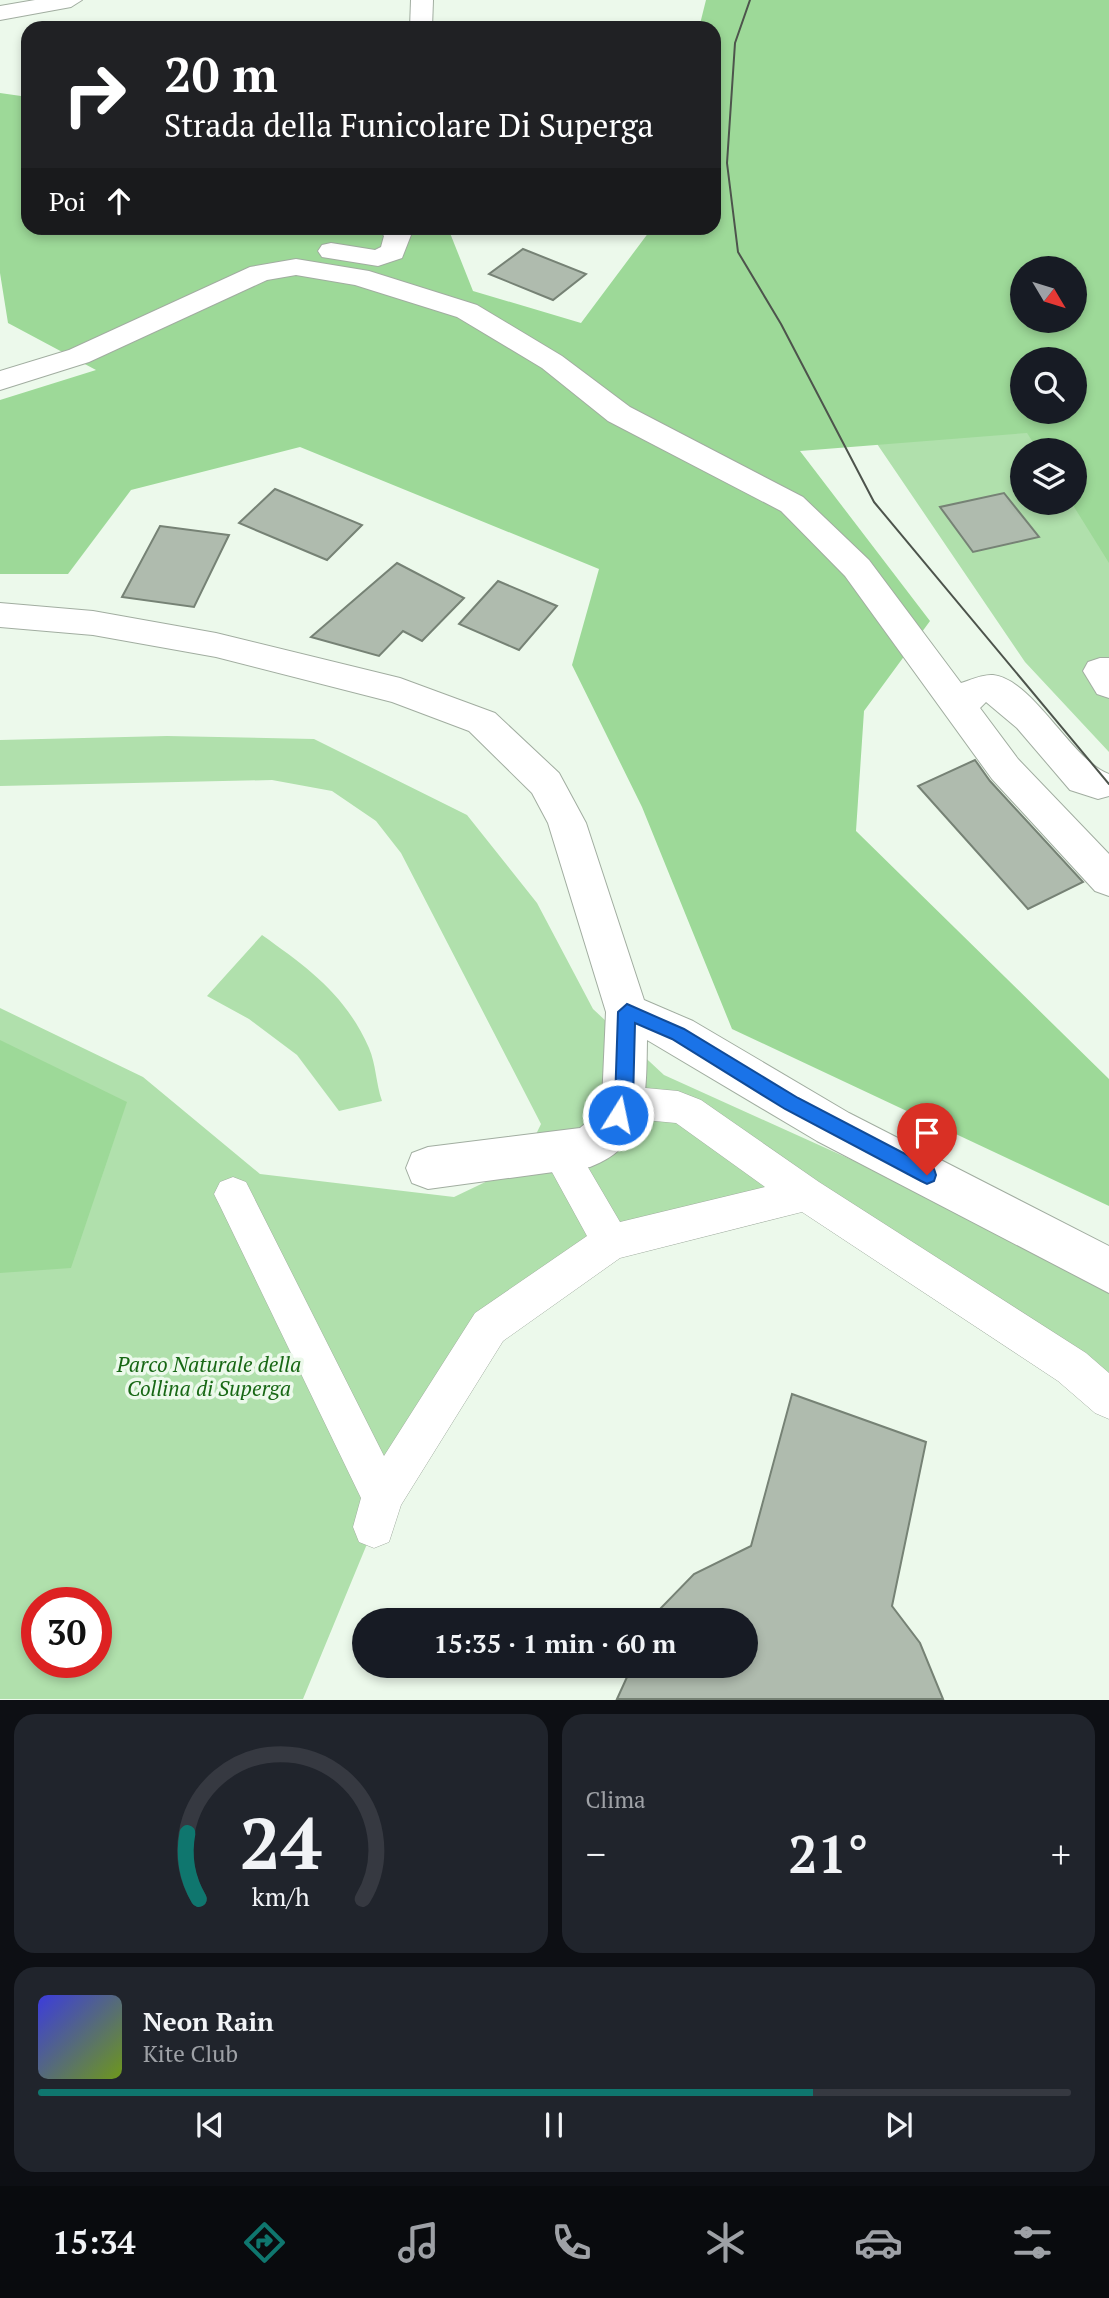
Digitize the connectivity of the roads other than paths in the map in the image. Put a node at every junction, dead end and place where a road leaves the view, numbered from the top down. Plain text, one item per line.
1 (71, 0) edge
2 (422, 0) edge
3 (0, 13) edge
4 (420, 21) edge
5 (398, 235) edge
6 (260, 273) junction
7 (0, 381) edge
8 (0, 615) edge
9 (1109, 671) edge
10 (1109, 685) edge
11 (960, 708) junction
12 (1098, 785) dead end
13 (1109, 880) edge
14 (627, 1012) junction
15 (624, 1102) junction
16 (559, 1152) junction
17 (428, 1168) dead end
18 (233, 1194) dead end
19 (806, 1194) junction
20 (611, 1242) junction
21 (1109, 1270) edge
22 (1109, 1399) edge

1 - 3 street
2 - 4 street
5 - 6 street
6 - 7 street
6 - 11 street
8 - 14 street
9 - 10 street
11 - 12 street
11 - 13 street
14 - 15 street
14 - 21 street
15 - 16 street
15 - 19 street
16 - 17 street
16 - 20 street
18 - 20 street
19 - 20 street
19 - 22 street

